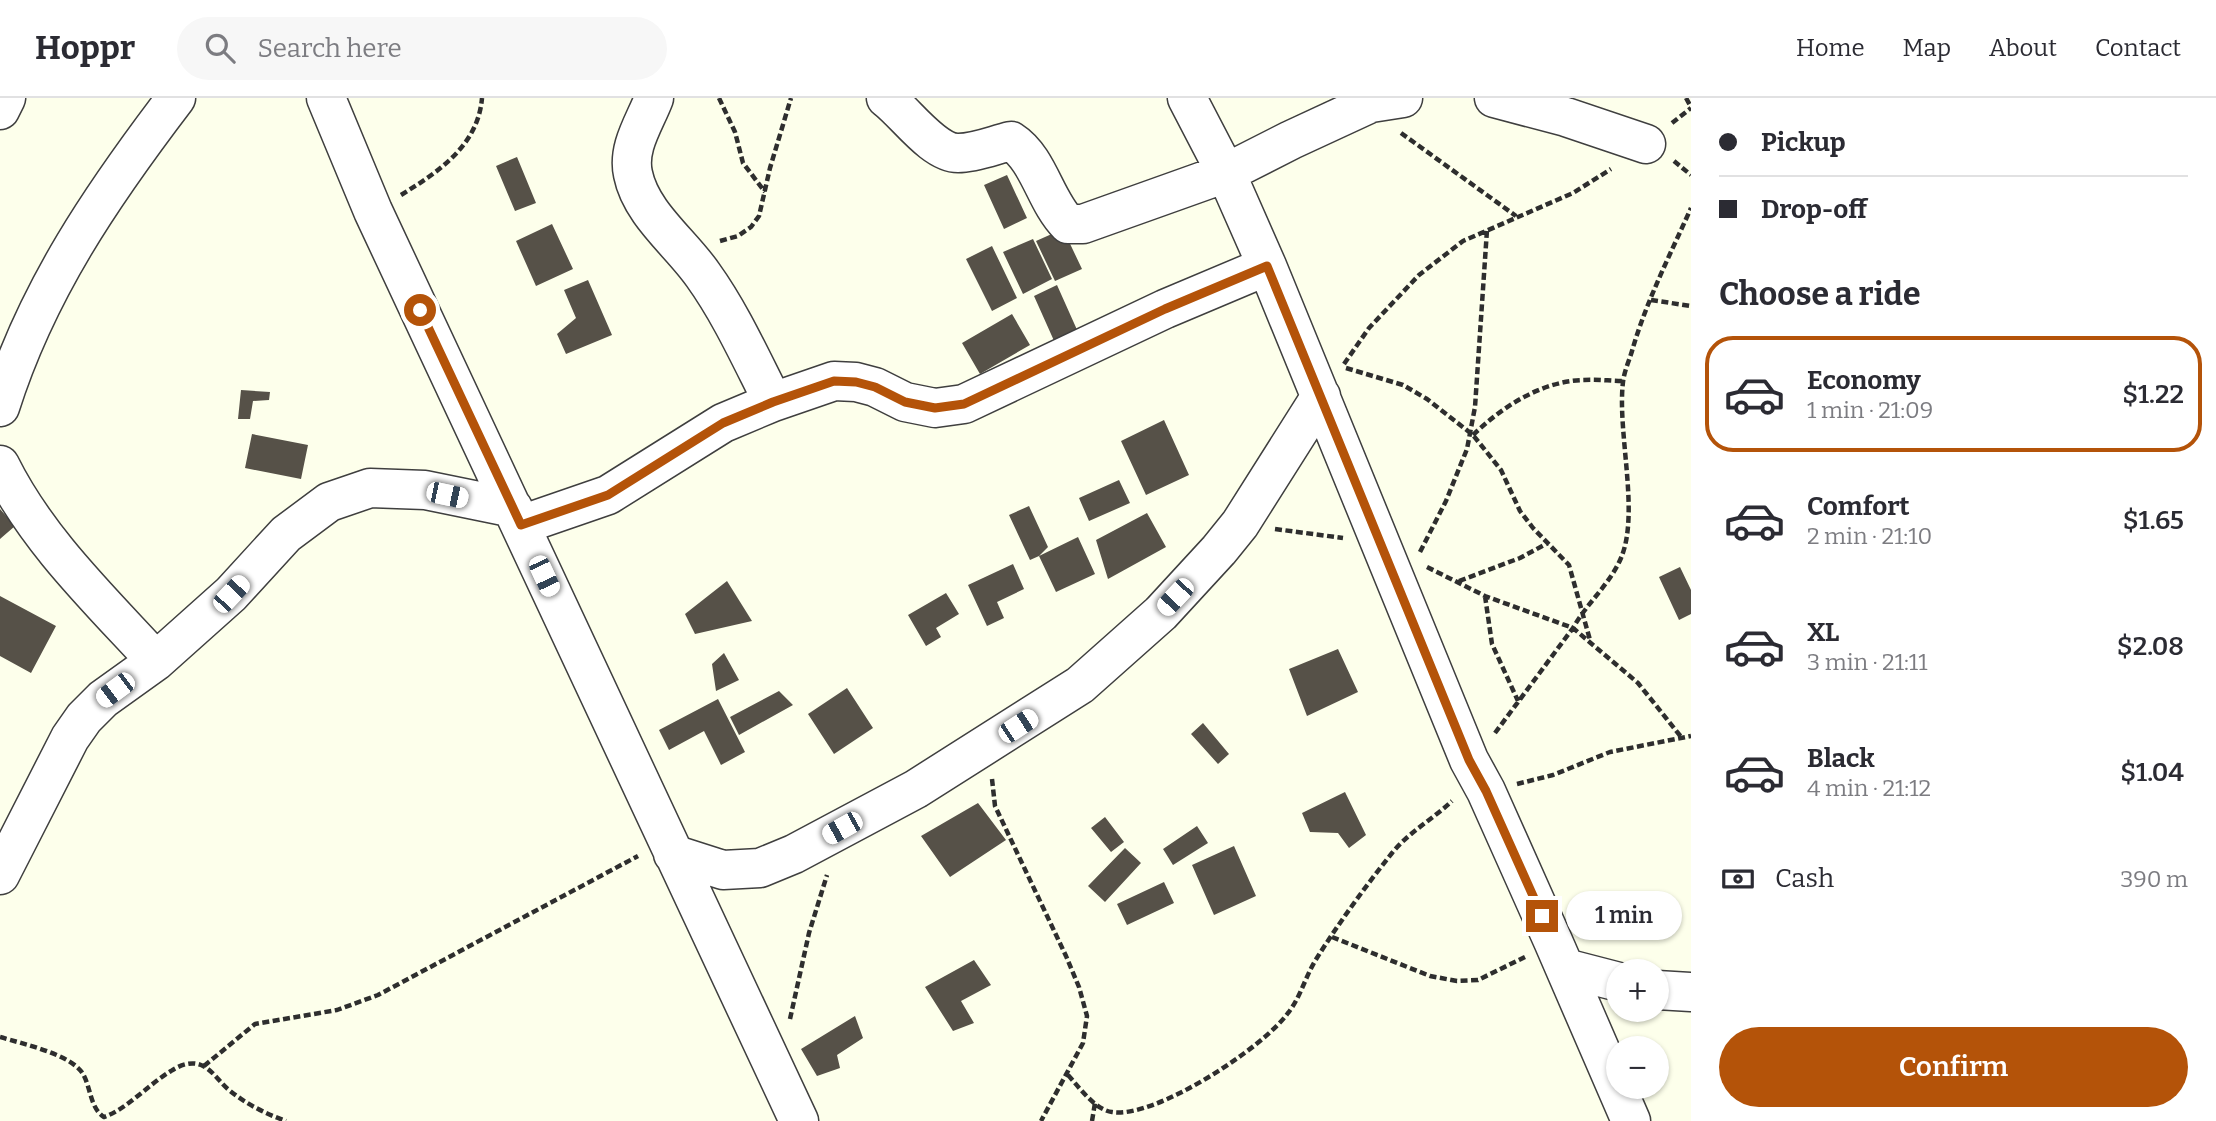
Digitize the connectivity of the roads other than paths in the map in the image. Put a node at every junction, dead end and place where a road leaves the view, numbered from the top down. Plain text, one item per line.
1 (6, 98) edge
2 (176, 98) edge
3 (326, 98) edge
4 (654, 98) edge
5 (886, 98) edge
6 (1187, 98) edge
7 (1494, 98) edge
8 (1387, 101) edge
9 (0, 110) edge
10 (1646, 144) road end
11 (1226, 173) junction
12 (1267, 266) junction
13 (11, 338) edge
14 (1321, 396) junction
15 (773, 402) junction
16 (0, 407) edge
17 (0, 465) edge
18 (517, 517) junction
19 (156, 661) junction
20 (670, 848) junction
21 (4, 854) edge
22 (1559, 954) junction
23 (1606, 976) edge
24 (1669, 991) edge
25 (1691, 992) edge
26 (799, 1121) edge
27 (1631, 1121) edge

1 - 9 street
2 - 13 street
3 - 18 street
4 - 15 street
5 - 11 street
6 - 11 street
7 - 10 street
8 - 11 street
11 - 12 street
12 - 14 street
12 - 15 street
13 - 16 street
14 - 20 street
14 - 22 street
15 - 18 street
17 - 19 street
18 - 19 street
18 - 20 street
19 - 21 street
20 - 26 street
22 - 23 street
22 - 27 street
24 - 25 street

